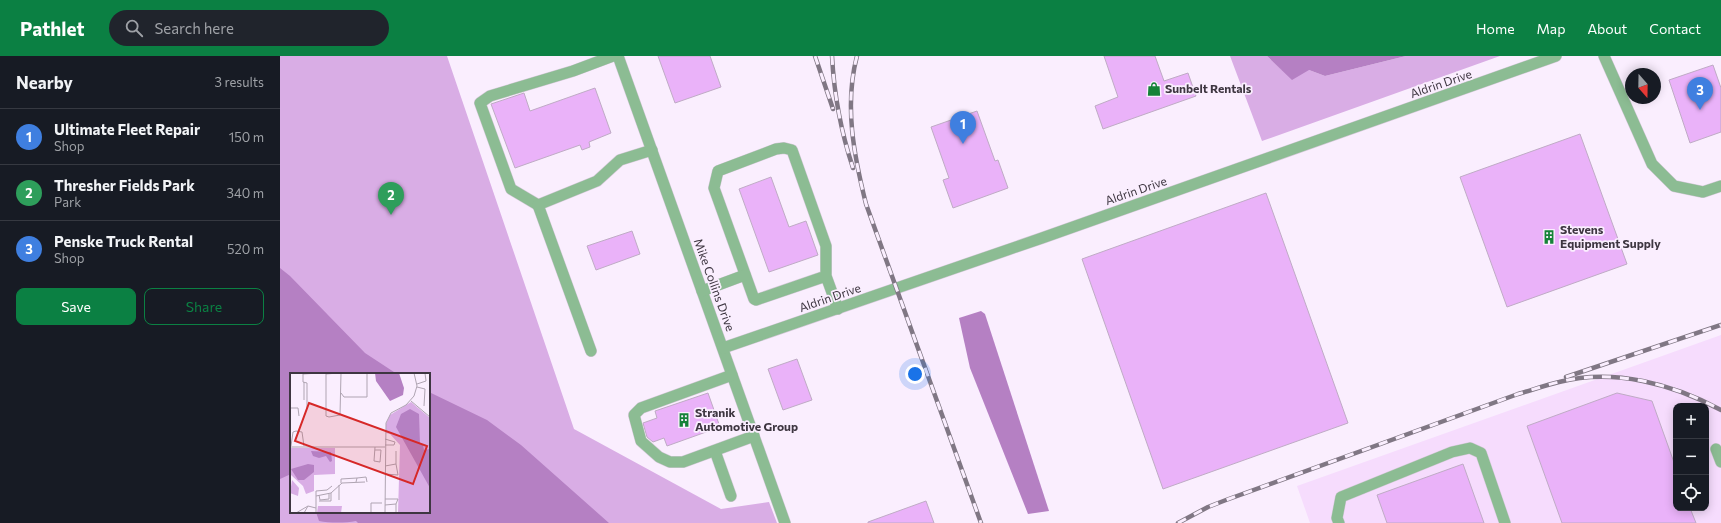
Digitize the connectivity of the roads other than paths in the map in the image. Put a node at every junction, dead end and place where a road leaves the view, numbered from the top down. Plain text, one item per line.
1 (613, 56) edge
2 (618, 56) edge
3 (1556, 56) edge
4 (1604, 56) edge
5 (652, 150) junction
6 (1721, 186) edge
7 (538, 205) junction
8 (745, 275) junction
9 (826, 276) junction
10 (702, 291) junction
11 (838, 309) junction
12 (723, 348) junction
13 (591, 351) dead end
14 (732, 375) junction
15 (754, 436) junction
16 (1716, 449) dead end
17 (715, 451) junction
18 (1721, 462) edge
19 (731, 496) dead end
20 (785, 523) edge
21 (1339, 523) edge
22 (1505, 523) edge

1 - 7 street
2 - 5 street, Mike Collins Drive
3 - 11 street, Aldrin Drive
4 - 6 street
5 - 7 street
5 - 10 street, Mike Collins Drive
7 - 13 street
8 - 9 street
8 - 9 street
8 - 10 street
9 - 11 street
10 - 12 street, Mike Collins Drive
11 - 12 street, Aldrin Drive
12 - 14 street, Mike Collins Drive
14 - 15 street, Mike Collins Drive
14 - 17 street
15 - 17 street
15 - 20 street, Mike Collins Drive
16 - 18 street
17 - 19 street
21 - 22 street

